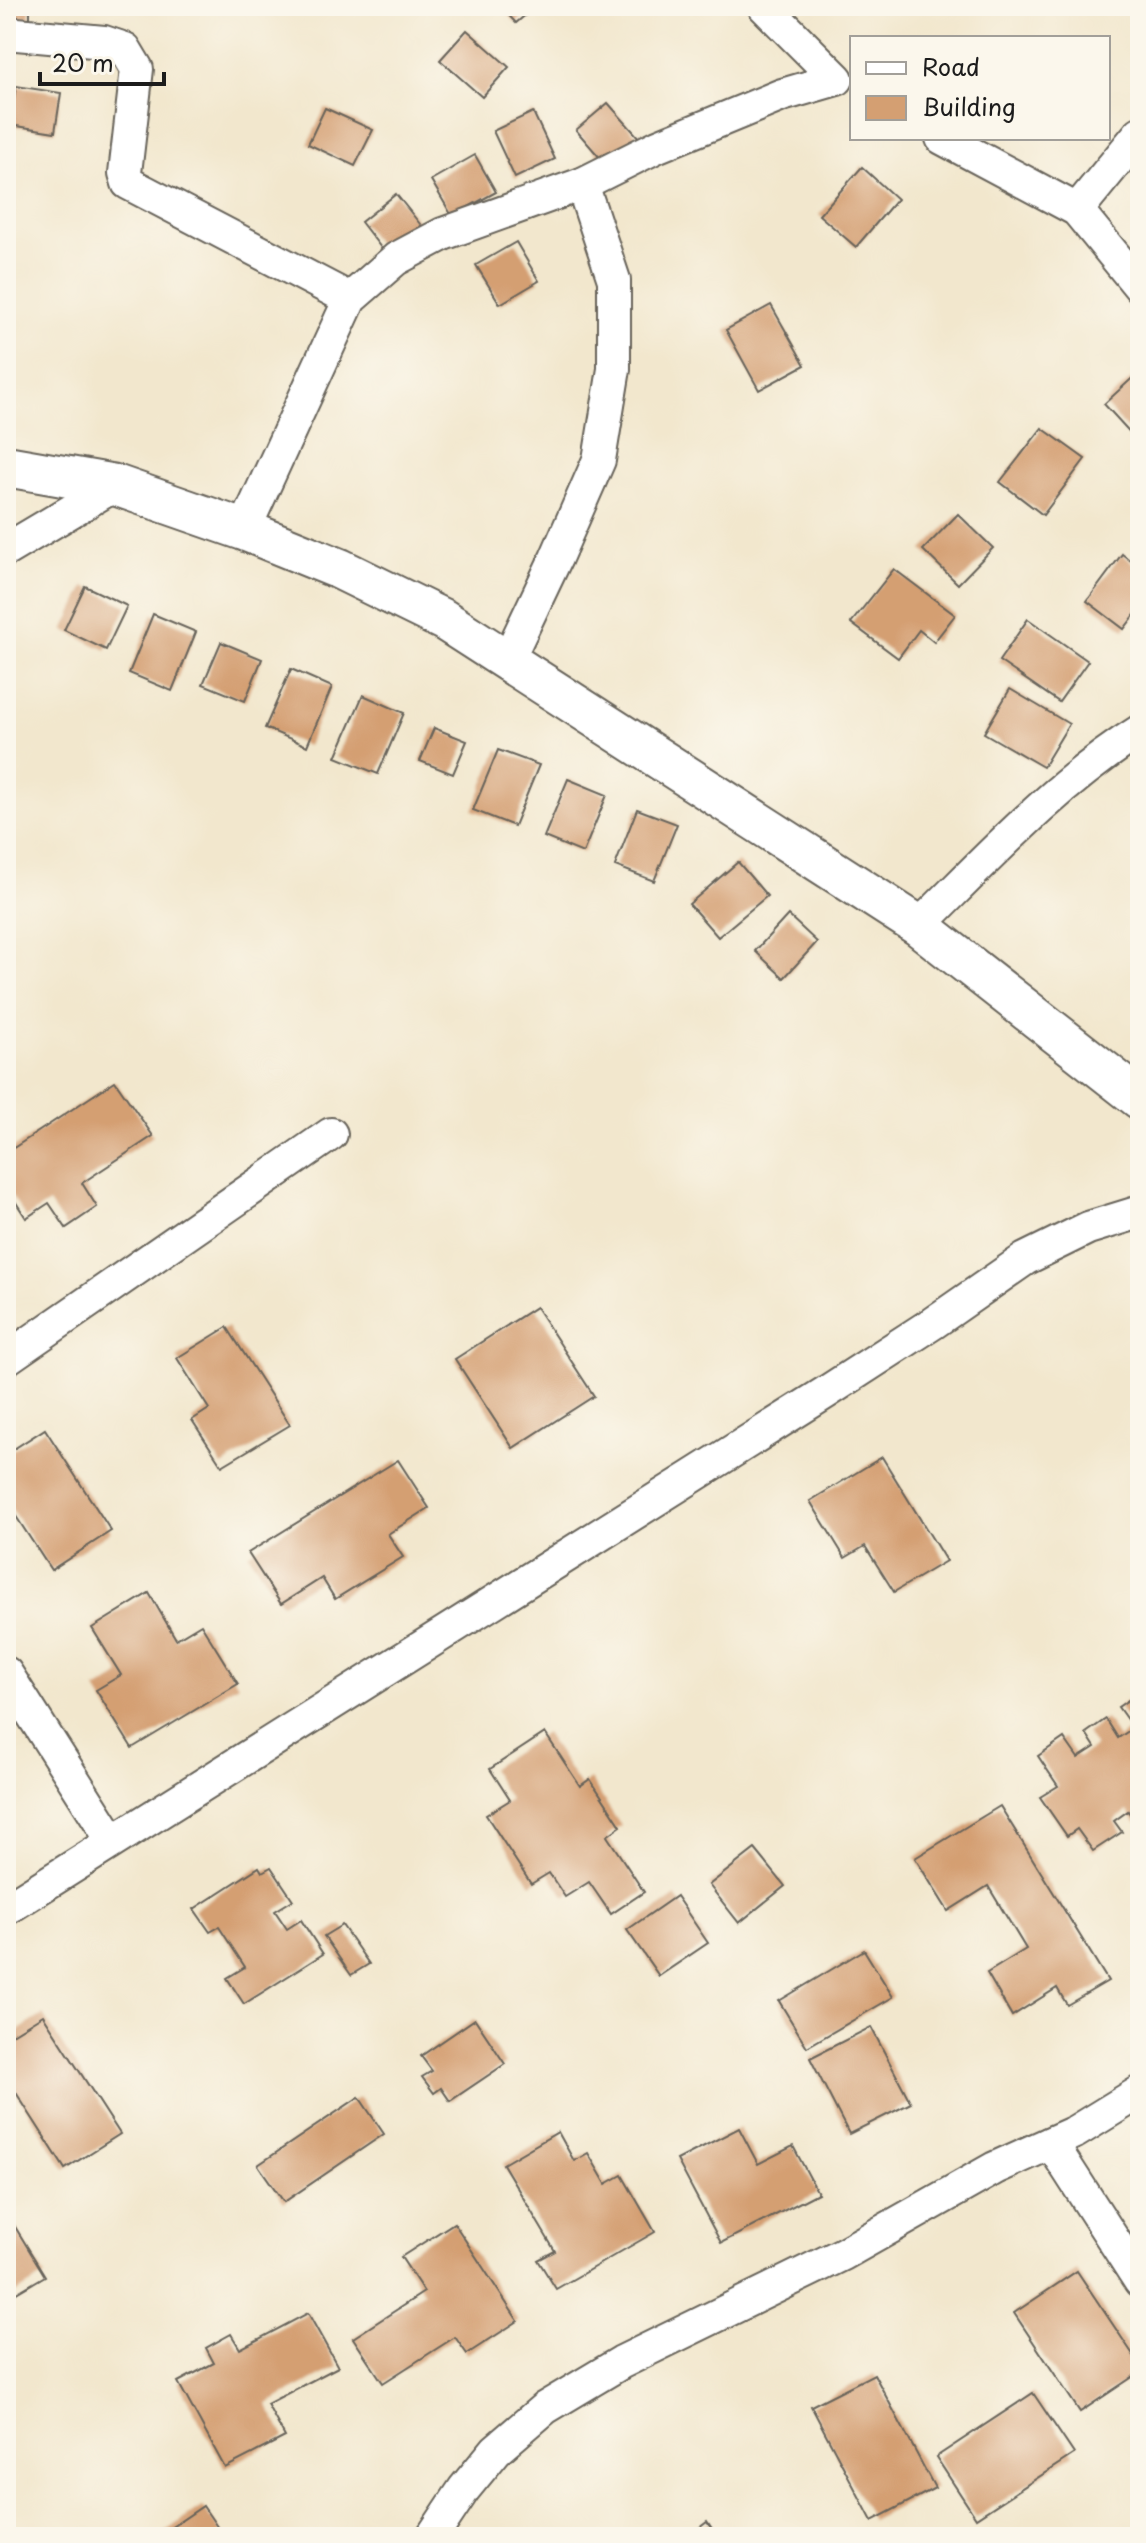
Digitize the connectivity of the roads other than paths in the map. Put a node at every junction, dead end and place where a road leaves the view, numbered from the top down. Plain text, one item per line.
1 (764, 6) edge
2 (6, 33) edge
3 (844, 83) edge
4 (1140, 133) edge
5 (946, 140) edge
6 (582, 184) junction
7 (1077, 210) junction
8 (1140, 287) edge
9 (350, 299) junction
10 (6, 466) edge
11 (115, 485) junction
12 (244, 530) junction
13 (6, 550) edge
14 (508, 659) junction
15 (1140, 731) edge
16 (919, 926) junction
17 (1140, 1099) edge
18 (331, 1134) dead end
19 (1140, 1212) edge
20 (6, 1359) edge
21 (6, 1673) edge
22 (112, 1840) junction
23 (6, 1909) edge
24 (1140, 2092) edge
25 (1051, 2143) junction
26 (1140, 2281) edge
27 (432, 2537) edge

1 - 3 street
2 - 9 street
3 - 6 street
4 - 7 street
5 - 7 street
6 - 9 street
6 - 14 street
7 - 8 street
9 - 12 street
10 - 11 street
11 - 12 street
11 - 13 street
12 - 14 street
14 - 16 street
15 - 16 street
16 - 17 street
18 - 20 street
19 - 22 street
21 - 22 street
22 - 23 street
24 - 25 street
25 - 26 street
25 - 27 street

